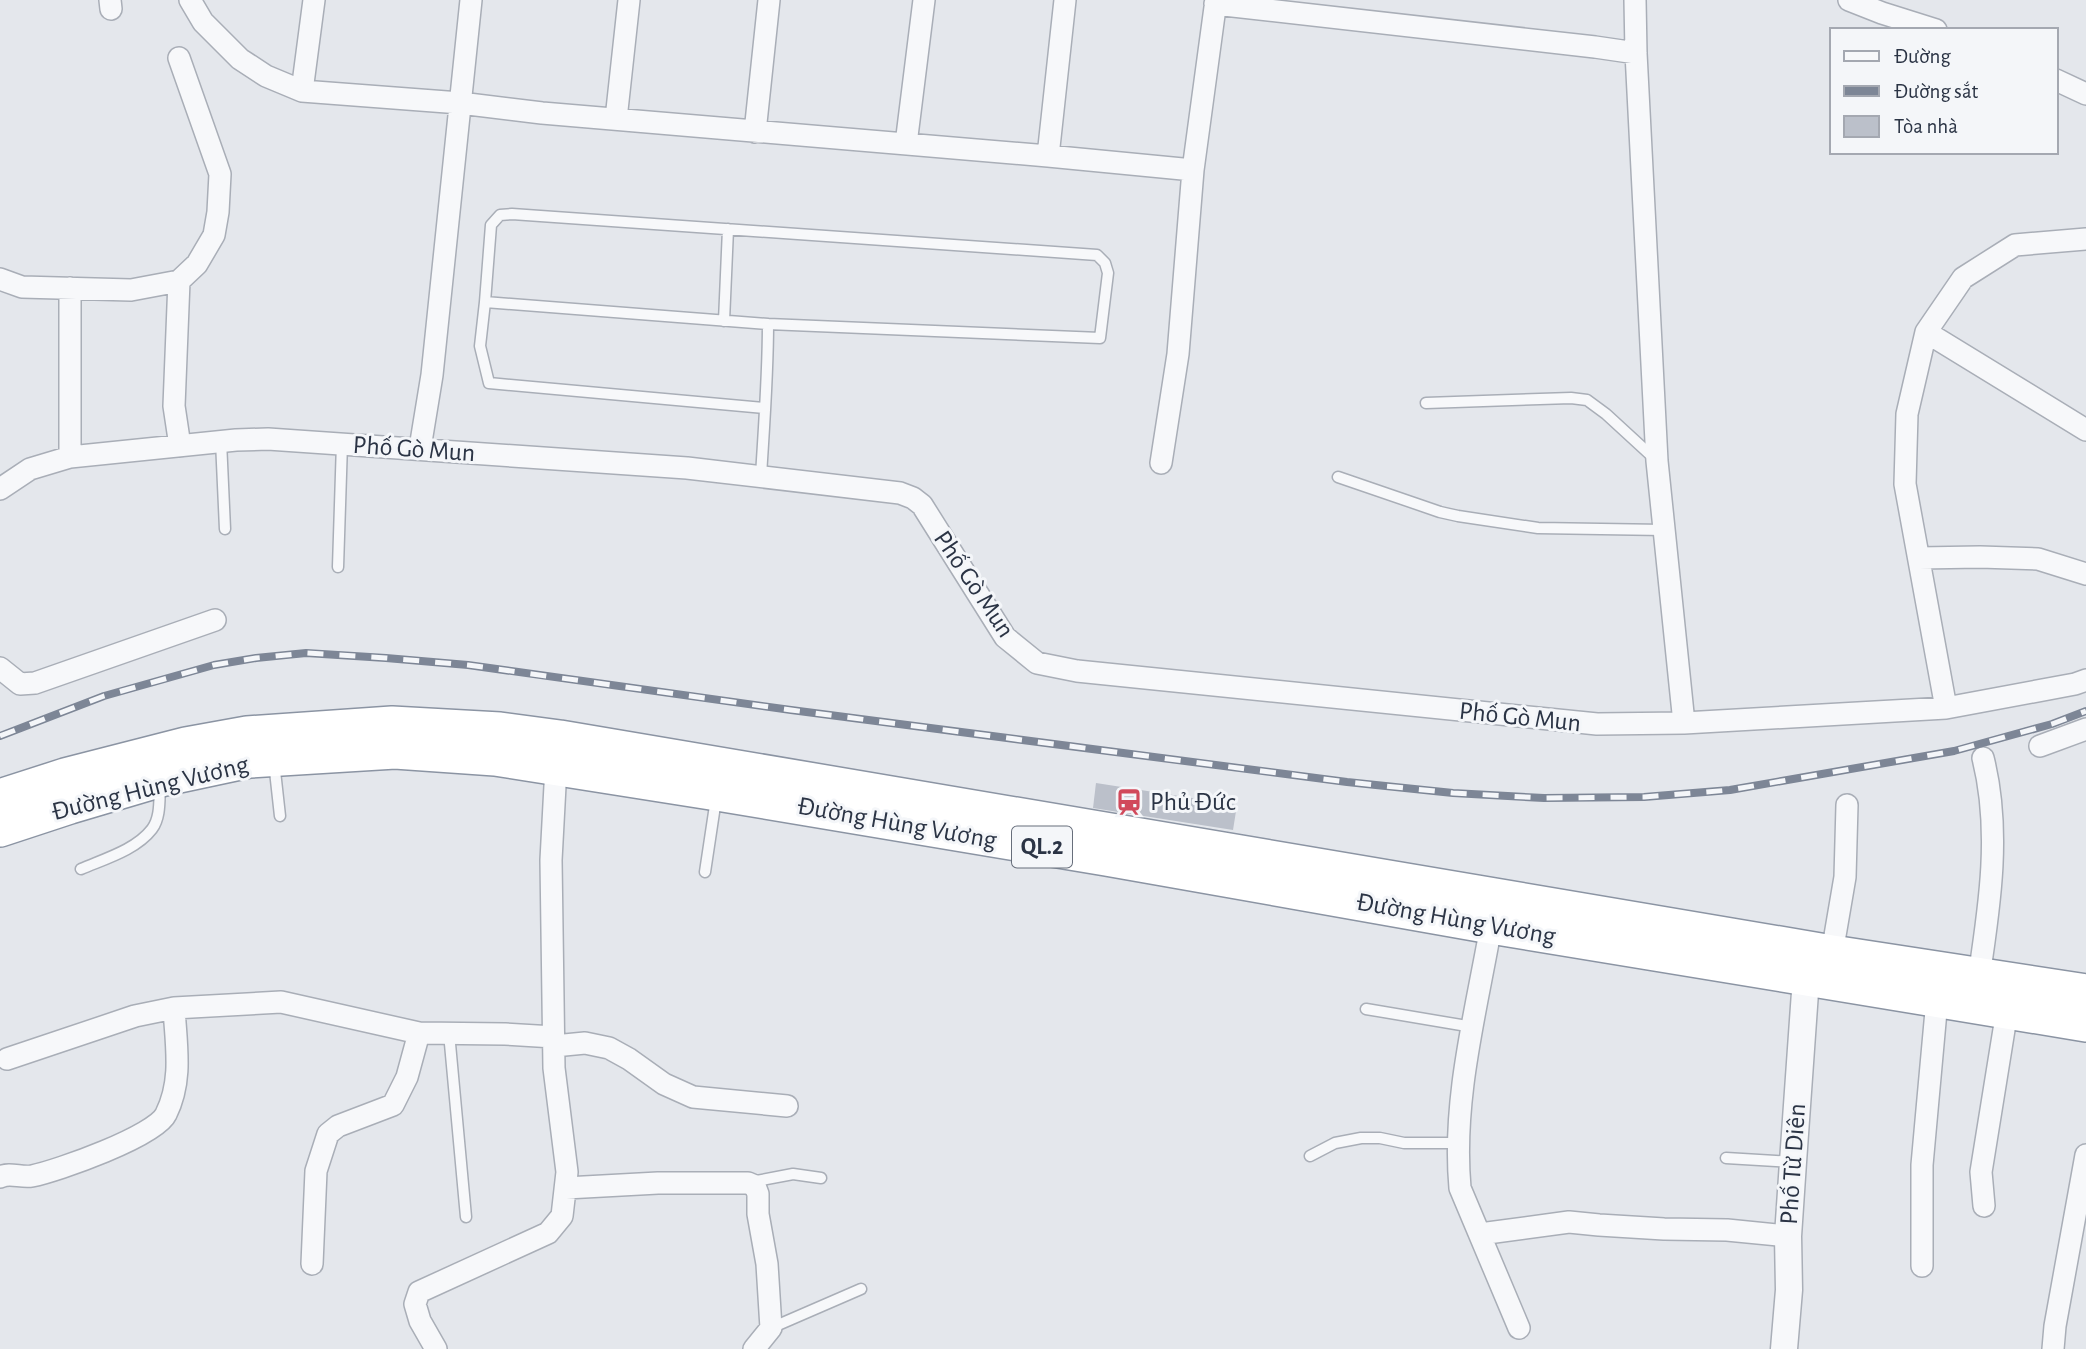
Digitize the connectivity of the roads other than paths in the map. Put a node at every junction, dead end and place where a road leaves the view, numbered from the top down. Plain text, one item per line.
1 (190, 0) edge
2 (314, 0) edge
3 (471, 0) edge
4 (629, 0) edge
5 (769, 0) edge
6 (924, 0) edge
7 (1065, 0) edge
8 (1635, 0) edge
9 (1849, 0) edge
10 (1215, 2) edge
11 (1930, 28) edge
12 (1636, 53) junction
13 (179, 58) dead end
14 (2058, 81) edge
15 (302, 91) junction
16 (2086, 94) edge
17 (460, 103) junction
18 (616, 119) junction
19 (755, 132) junction
20 (906, 145) junction
21 (1048, 156) junction
22 (1194, 170) junction
23 (728, 229) junction
24 (2086, 239) edge
25 (0, 279) edge
26 (179, 281) junction
27 (70, 288) junction
28 (485, 302) junction
29 (724, 321) junction
30 (768, 324) junction
31 (1926, 332) junction
32 (1426, 403) dead end
33 (765, 408) junction
34 (2086, 430) edge
35 (221, 442) junction
36 (342, 443) junction
37 (180, 446) junction
38 (420, 448) junction
39 (70, 457) junction
40 (1657, 461) junction
41 (1161, 463) dead end
42 (761, 477) junction
43 (1338, 477) dead end
44 (0, 489) edge
45 (225, 529) dead end
46 (1664, 530) junction
47 (1919, 558) junction
48 (338, 567) dead end
49 (2086, 574) edge
50 (215, 620) dead end
51 (0, 668) edge
52 (2086, 680) edge
53 (1947, 708) junction
54 (1684, 723) junction
55 (2086, 729) edge
56 (2040, 746) dead end
57 (1983, 758) dead end
58 (274, 759) junction
59 (556, 767) junction
60 (161, 779) junction
61 (717, 793) junction
62 (0, 797) edge
63 (1847, 805) dead end
64 (279, 817) dead end
65 (0, 829) edge
66 (80, 869) dead end
67 (705, 872) dead end
68 (1491, 926) junction
69 (1832, 953) junction
70 (1979, 976) junction
71 (1806, 978) junction
72 (2086, 992) edge
73 (1937, 1000) junction
74 (174, 1008) junction
75 (1366, 1009) dead end
76 (2007, 1011) junction
77 (2086, 1024) edge
78 (1473, 1027) junction
79 (419, 1033) junction
80 (449, 1033) junction
81 (554, 1042) junction
82 (7, 1059) dead end
83 (788, 1106) dead end
84 (1458, 1143) junction
85 (2086, 1155) edge
86 (1310, 1156) dead end
87 (1726, 1158) dead end
88 (1793, 1162) junction
89 (0, 1177) edge
90 (821, 1178) dead end
91 (748, 1183) junction
92 (566, 1188) junction
93 (1984, 1206) dead end
94 (466, 1217) dead end
95 (1480, 1234) junction
96 (1788, 1236) junction
97 (312, 1264) dead end
98 (1922, 1266) dead end
99 (861, 1289) dead end
100 (771, 1328) junction
101 (1518, 1328) dead end
102 (436, 1349) edge
103 (754, 1349) edge
104 (1784, 1349) edge
105 (2053, 1349) edge

1 - 15 street
2 - 15 street
3 - 17 street
4 - 18 street
5 - 19 street
6 - 20 street
7 - 21 street
8 - 12 street
9 - 11 street
10 - 12 street
10 - 22 street
12 - 40 street
13 - 26 street
14 - 16 street
15 - 17 street
17 - 18 street
17 - 38 street
18 - 19 street
19 - 20 street
20 - 21 street
21 - 22 street
22 - 41 street
23 - 28 lane
23 - 29 lane
23 - 30 lane
24 - 31 street
25 - 27 street
26 - 27 street
26 - 37 street
27 - 39 street
28 - 29 lane
28 - 33 lane
29 - 30 lane
30 - 33 lane
31 - 34 street
31 - 47 street
32 - 40 lane
33 - 42 lane
35 - 36 street, Phố Gò Mun
35 - 37 street, Phố Gò Mun
35 - 45 lane
36 - 38 street, Phố Gò Mun
36 - 48 lane
37 - 39 street, Phố Gò Mun
38 - 42 street, Phố Gò Mun
39 - 44 street, Phố Gò Mun
40 - 46 street
42 - 54 street, Phố Gò Mun
43 - 46 lane
46 - 54 street
47 - 49 street
47 - 53 street
50 - 51 street
52 - 53 street, Phố Gò Mun
53 - 54 street, Phố Gò Mun
55 - 56 street
57 - 70 street
58 - 59 highway, Đường Hùng Vương / QL.2
58 - 60 highway, Đường Hùng Vương / QL.2
58 - 64 lane
59 - 61 highway, Đường Hùng Vương / QL.2
59 - 81 street
60 - 65 highway, Đường Hùng Vương / QL.2
60 - 66 lane
61 - 67 lane
61 - 68 highway, Đường Hùng Vương / QL.2
62 - 69 highway, Đường Hùng Vương / QL.2
63 - 69 street
68 - 71 highway, Đường Hùng Vương / QL.2
68 - 78 street
69 - 70 highway, Đường Hùng Vương / QL.2
70 - 72 highway, Đường Hùng Vương / QL.2
71 - 73 highway, Đường Hùng Vương / QL.2
71 - 88 street, Phố Từ Diên
73 - 76 highway, Đường Hùng Vương / QL.2
73 - 98 street
74 - 79 street
74 - 82 street
74 - 89 street
75 - 78 lane
76 - 77 highway, Đường Hùng Vương / QL.2
76 - 93 street
78 - 84 street
79 - 80 street
79 - 97 street
80 - 81 street
80 - 94 lane
81 - 83 street
81 - 92 street
84 - 86 lane
84 - 95 street
85 - 105 street
87 - 88 lane
88 - 96 street, Phố Từ Diên
90 - 91 lane
91 - 92 street
91 - 100 street
92 - 102 street
95 - 96 street
95 - 101 street
96 - 104 street, Phố Từ Diên
99 - 100 lane
100 - 103 street

